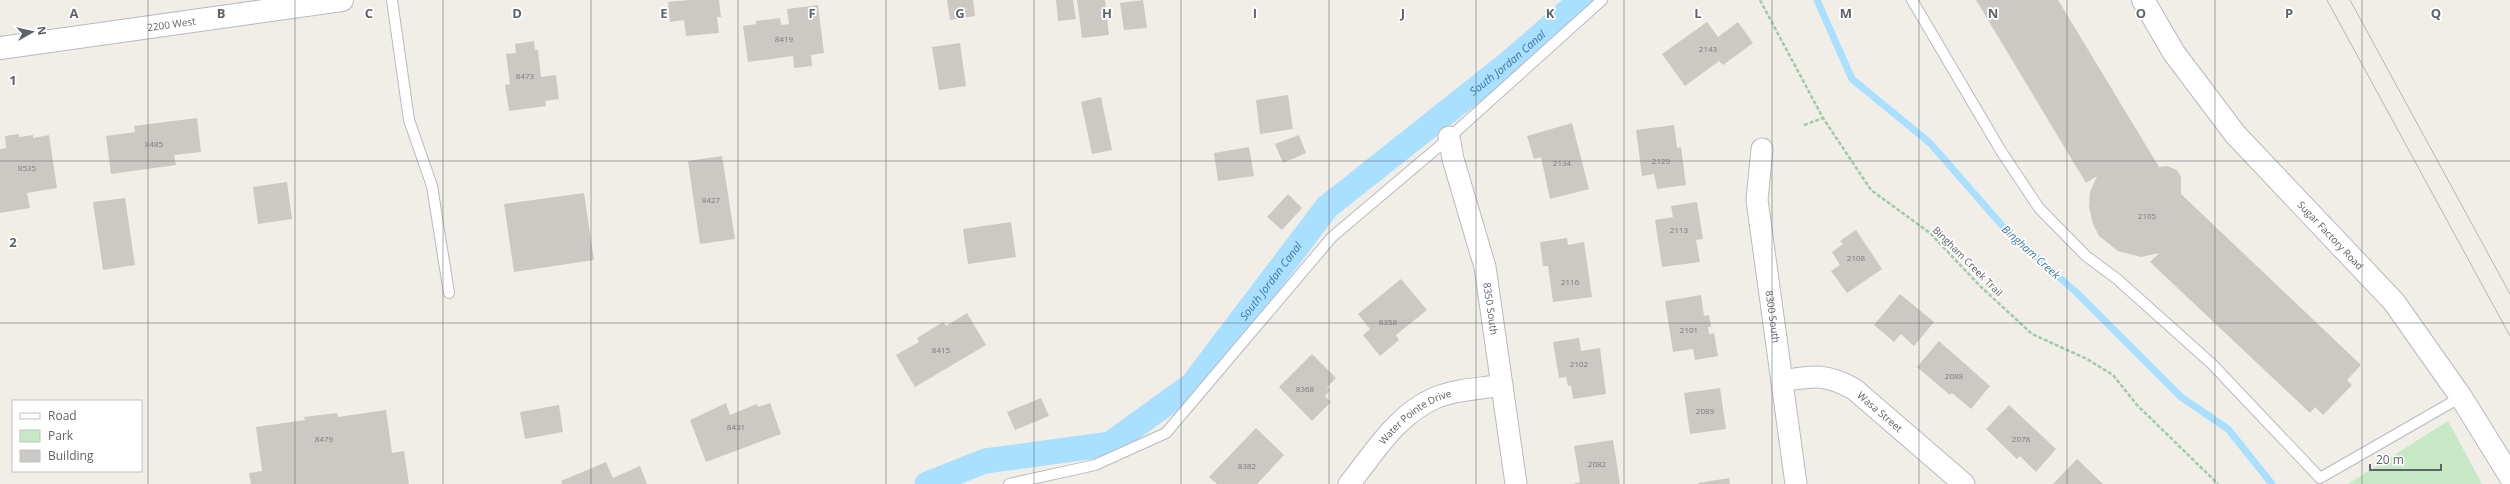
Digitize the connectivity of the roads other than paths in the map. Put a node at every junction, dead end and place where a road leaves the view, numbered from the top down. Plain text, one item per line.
1 (342, 0) edge
2 (392, 0) edge
3 (1602, 0) edge
4 (1912, 0) edge
5 (2143, 0) edge
6 (0, 48) edge
7 (1450, 137) junction
8 (1762, 149) dead end
9 (449, 293) dead end
10 (1782, 381) junction
11 (1502, 385) junction
12 (2461, 397) junction
13 (2510, 476) edge
14 (1009, 484) edge
15 (1349, 484) edge
16 (1516, 484) edge
17 (1796, 484) edge
18 (1964, 484) edge

1 - 6 street, 2200 West
2 - 9 lane
3 - 7 lane
4 - 12 lane
5 - 12 street, Sugar Factory Road
7 - 11 street, 8350 South
7 - 14 lane
8 - 10 street, 8300 South
10 - 17 street, 8300 South
10 - 18 street, Wasa Street
11 - 15 street, Water Pointe Drive
11 - 16 street, 8350 South
12 - 13 street, Sugar Factory Road

